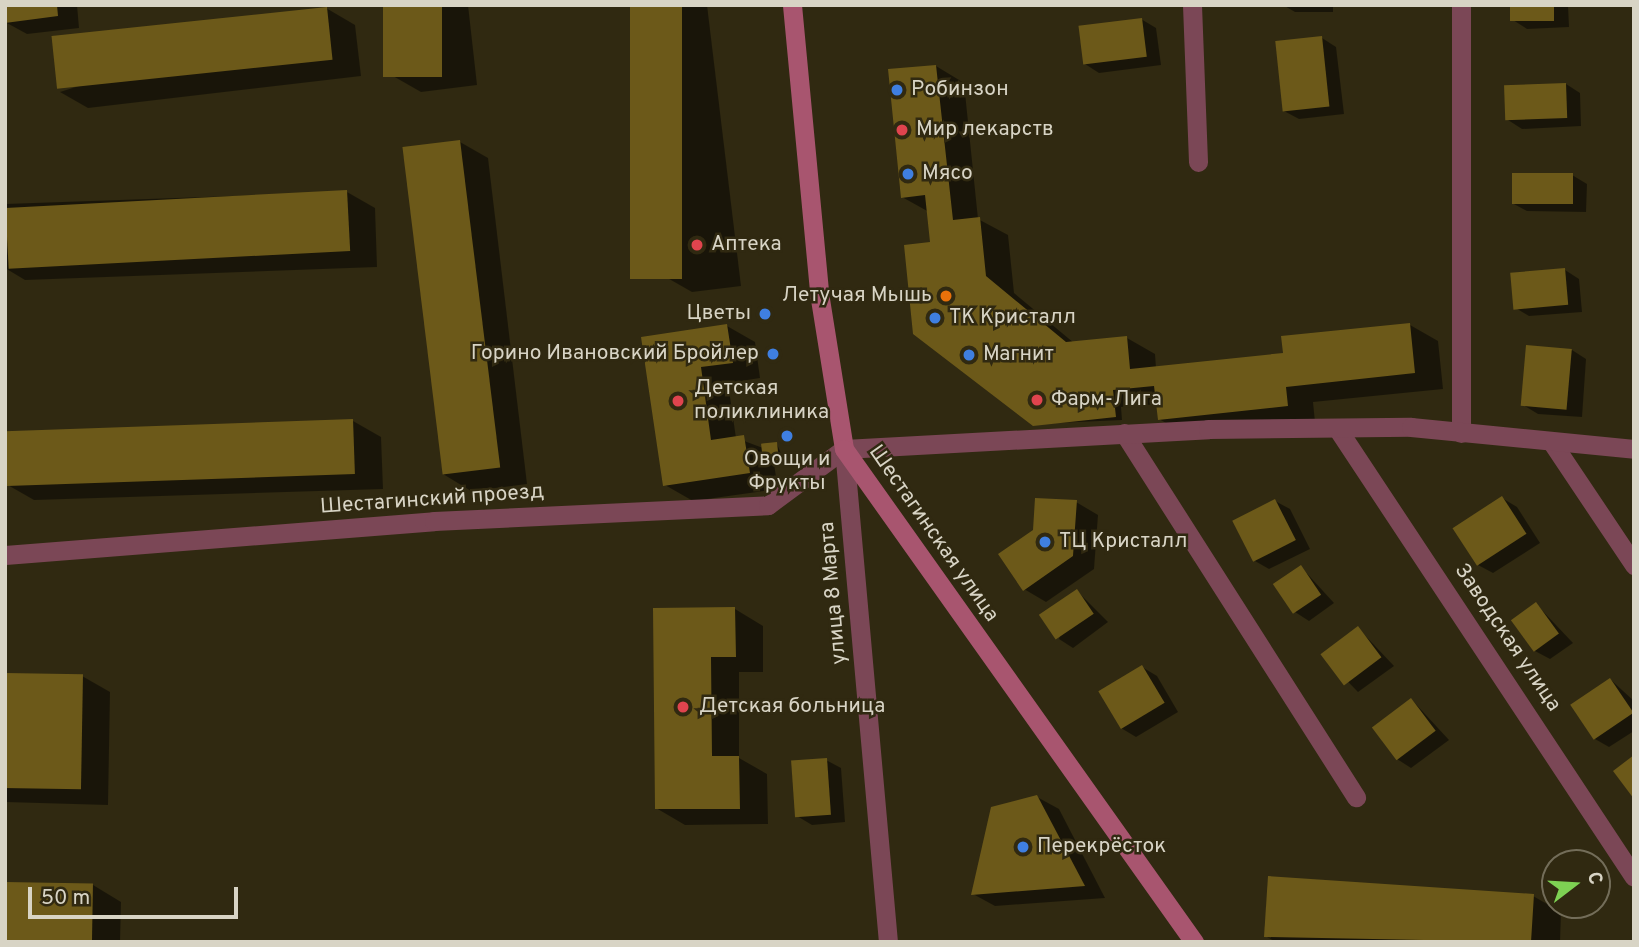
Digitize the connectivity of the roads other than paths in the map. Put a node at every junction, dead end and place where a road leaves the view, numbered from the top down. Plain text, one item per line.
1 (792, 5) edge
2 (1192, 5) edge
3 (1461, 5) edge
4 (1198, 162) dead end
5 (1337, 428) junction
6 (1124, 433) junction
7 (1461, 433) junction
8 (1553, 444) junction
9 (844, 449) junction
10 (1634, 449) edge
11 (5, 555) edge
12 (1634, 565) edge
13 (1356, 797) dead end
14 (1634, 877) edge
15 (888, 942) edge
16 (1194, 942) edge

1 - 9 main road, Шестагинская улица
2 - 4 street
3 - 7 street
5 - 6 street
5 - 7 street
5 - 14 street, Заводская улица
6 - 9 street
6 - 13 street
7 - 8 street
8 - 10 street
8 - 12 street
9 - 11 street, Шестагинский проезд
9 - 15 street, улица 8 Марта
9 - 16 main road, Шестагинская улица

